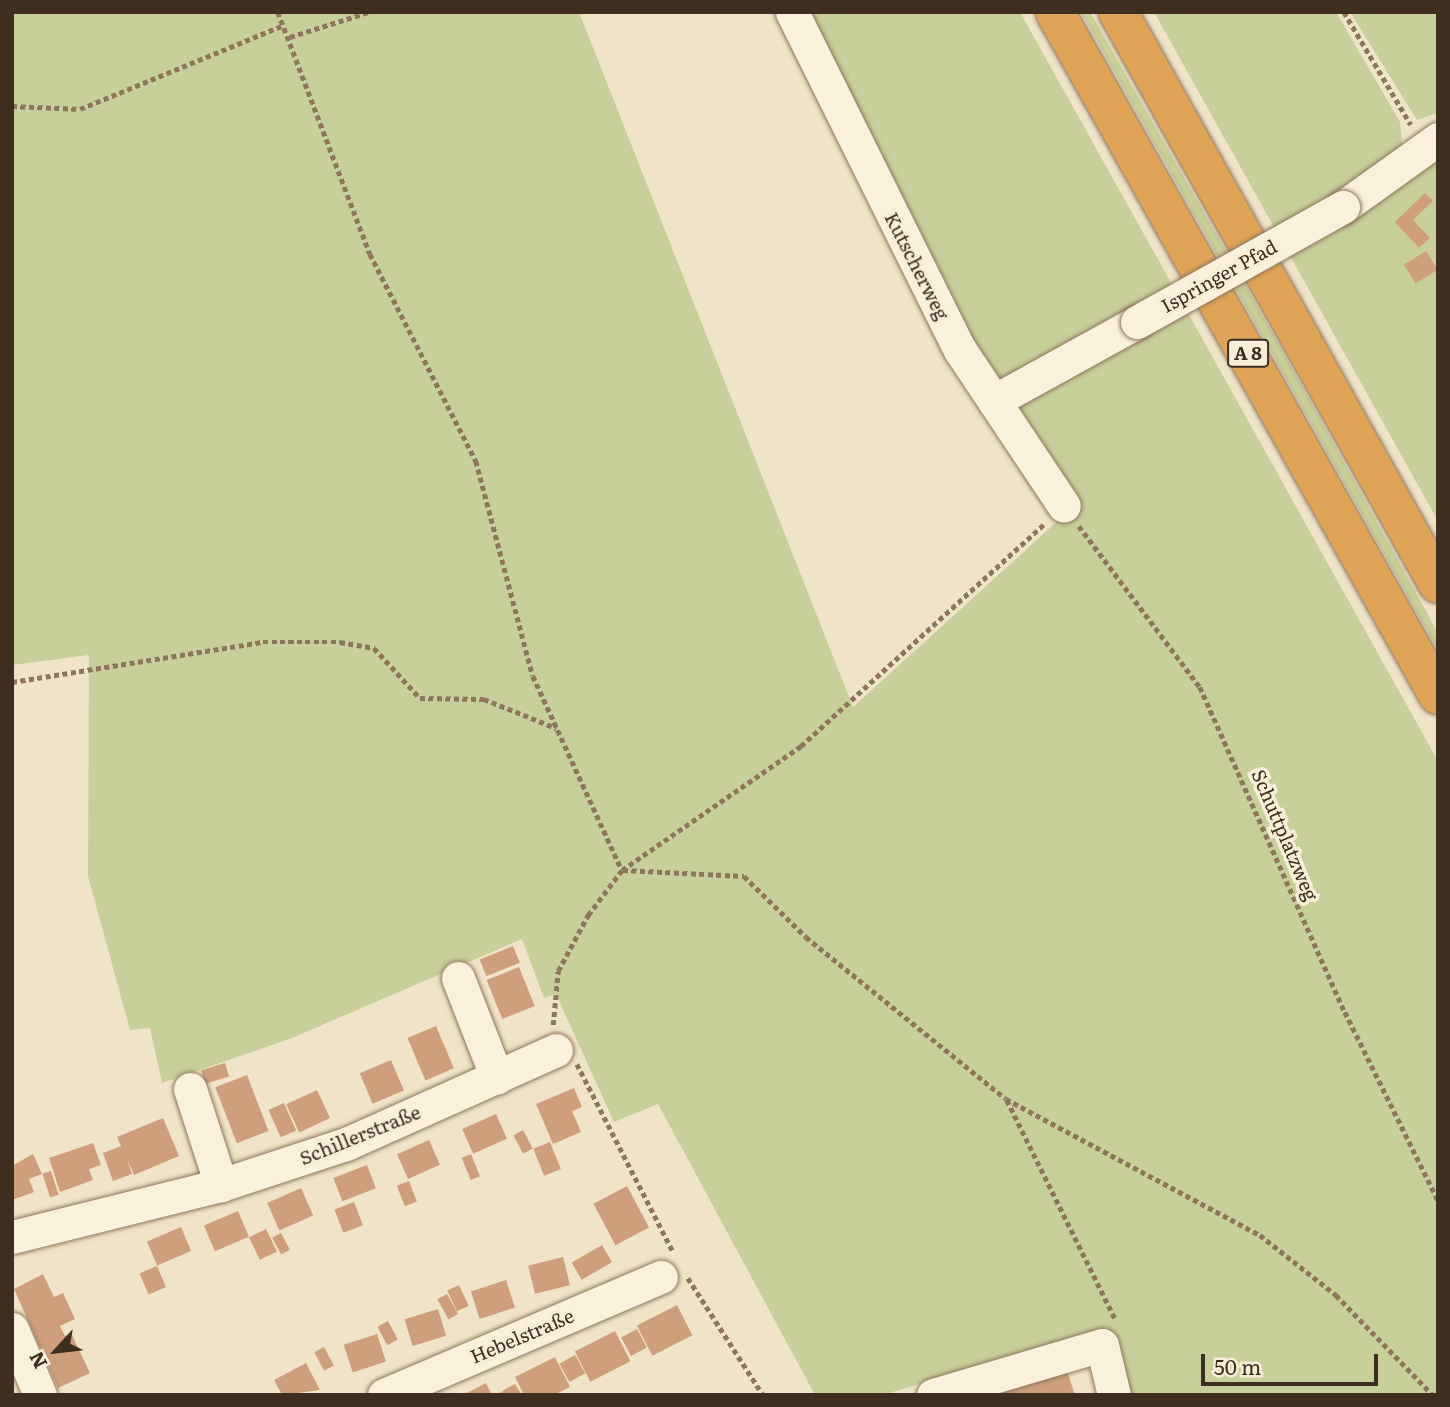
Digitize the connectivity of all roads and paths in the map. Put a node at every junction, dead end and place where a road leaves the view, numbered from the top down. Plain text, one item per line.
1 (278, 12) edge
2 (369, 12) edge
3 (792, 12) edge
4 (1055, 12) edge
5 (1118, 12) edge
6 (1344, 12) edge
7 (284, 25) junction
8 (290, 37) junction
9 (12, 106) edge
10 (1432, 144) edge
11 (994, 401) junction
12 (1064, 506) junction
13 (1438, 584) edge
14 (12, 682) edge
15 (1438, 695) edge
16 (556, 728) junction
17 (622, 870) junction
18 (458, 978) dead end
19 (556, 1050) junction
20 (497, 1078) junction
21 (190, 1089) dead end
22 (1006, 1099) junction
23 (221, 1185) junction
24 (1438, 1200) edge
25 (12, 1237) edge
26 (673, 1267) junction
27 (1117, 1323) dead end
28 (12, 1329) edge
29 (40, 1395) edge
30 (384, 1395) edge
31 (763, 1395) edge
32 (933, 1395) edge
33 (1114, 1395) edge
34 (1433, 1395) edge

1 - 7 path
2 - 8 path
3 - 11 street, Kutscherweg
4 - 15 highway, A 8
5 - 13 highway, A 8
6 - 10 path
7 - 8 path
7 - 9 path
8 - 16 path
10 - 11 street, Ispringer Pfad, bridge
11 - 12 street, Kutscherweg
12 - 17 path
12 - 24 path, Schuttplatzweg
14 - 16 path
16 - 17 path
17 - 19 path
17 - 22 path
18 - 20 street
19 - 20 street, Schillerstraße
19 - 26 path
20 - 23 street, Schillerstraße
21 - 23 street
22 - 27 path
22 - 34 path
23 - 25 street, Schillerstraße
26 - 30 street, Hebelstraße
26 - 31 path
28 - 29 street
32 - 33 street

